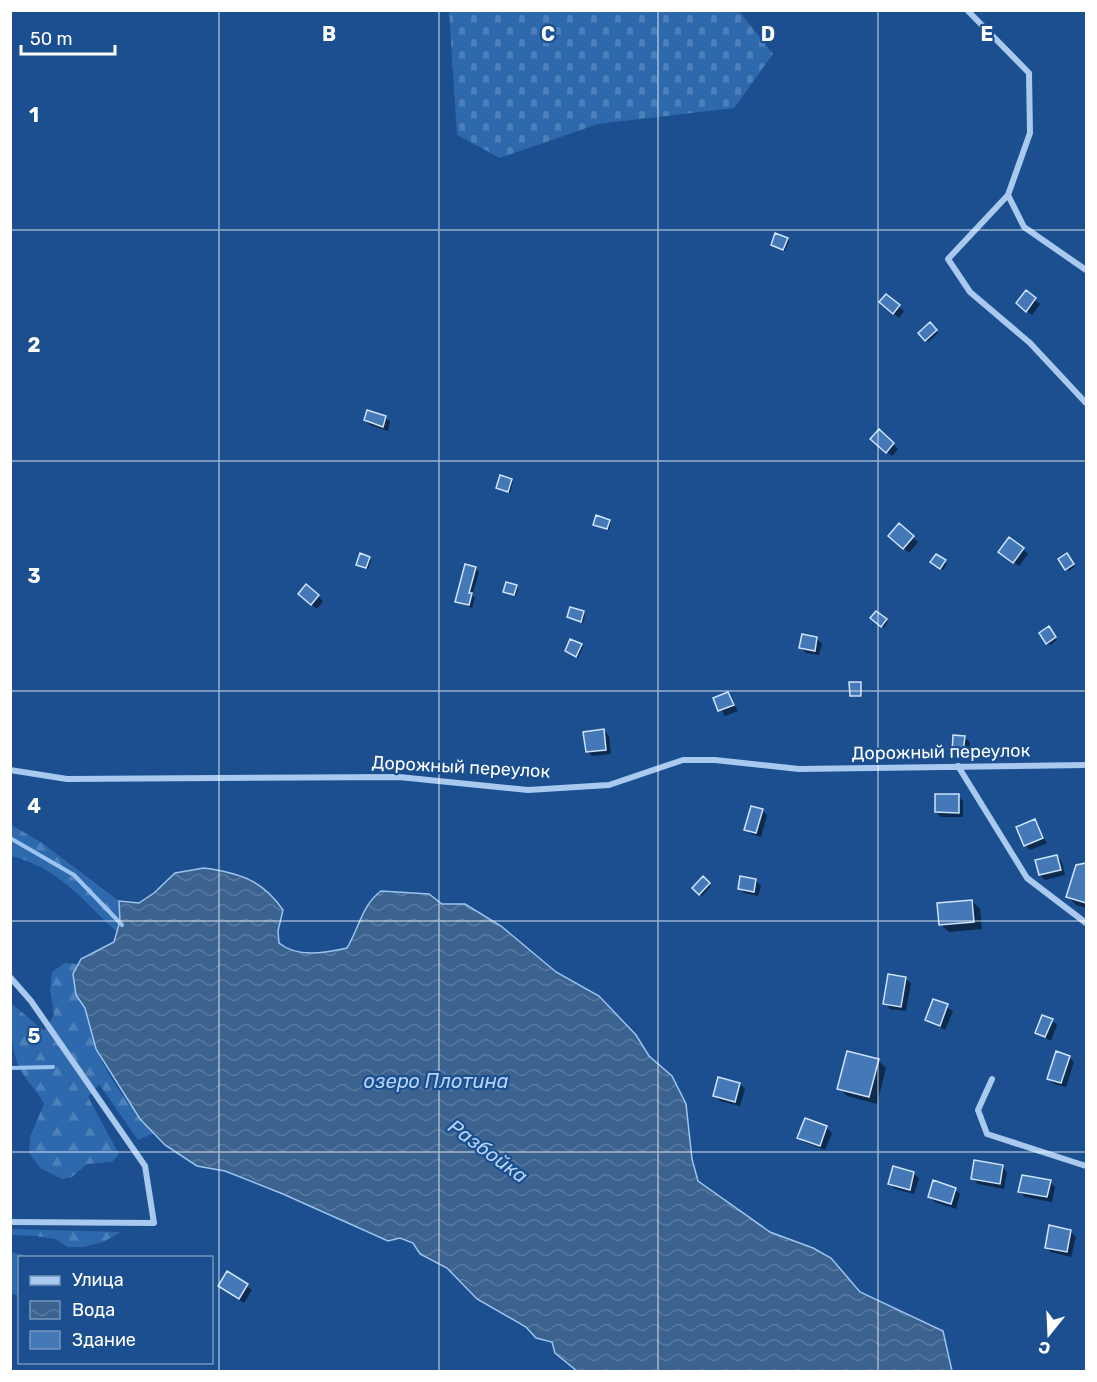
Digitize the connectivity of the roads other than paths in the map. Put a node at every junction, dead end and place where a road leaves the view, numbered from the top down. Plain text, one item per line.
1 (968, 10) edge
2 (1008, 195) junction
3 (1086, 270) edge
4 (1086, 403) edge
5 (1086, 765) edge
6 (958, 766) junction
7 (10, 770) edge
8 (1086, 923) edge
9 (10, 977) edge
10 (992, 1079) dead end
11 (1086, 1166) edge
12 (10, 1221) edge

1 - 2 street
2 - 3 street
2 - 4 street
5 - 6 street, Дорожный переулок
6 - 7 street, Дорожный переулок
6 - 8 street
9 - 12 street
10 - 11 street

